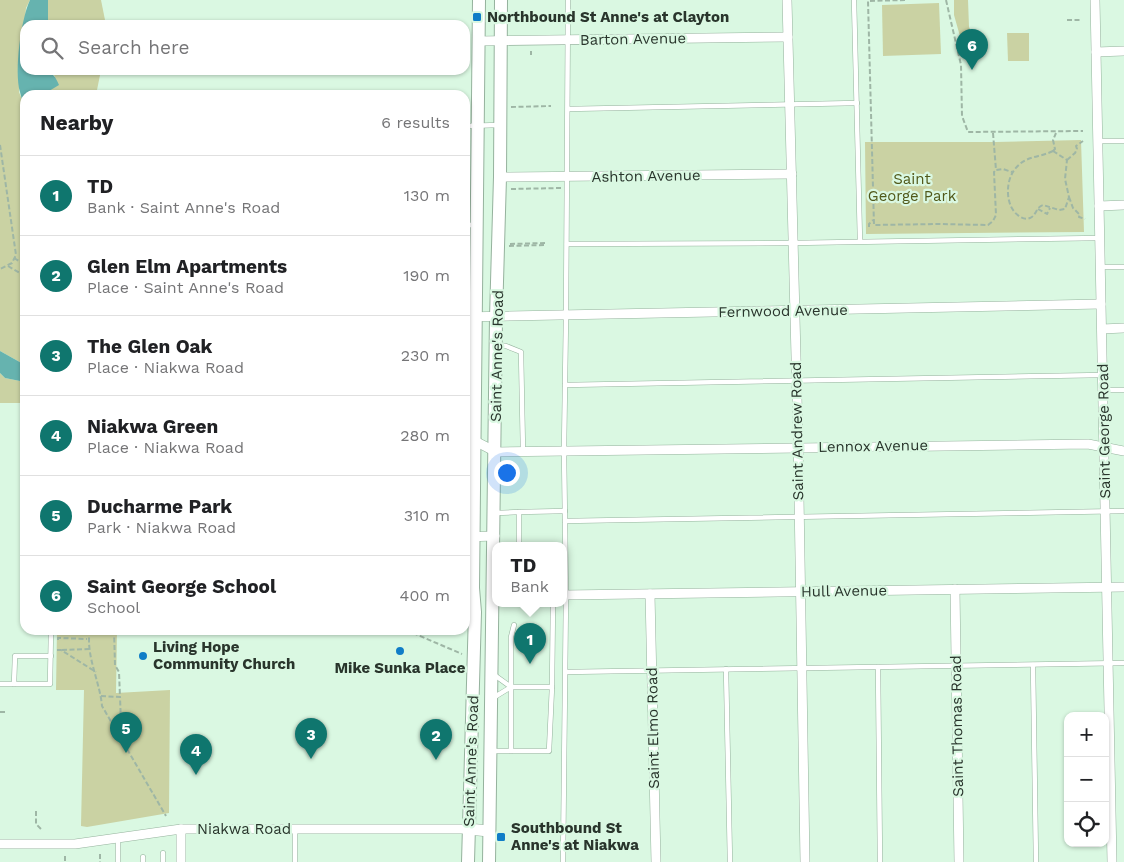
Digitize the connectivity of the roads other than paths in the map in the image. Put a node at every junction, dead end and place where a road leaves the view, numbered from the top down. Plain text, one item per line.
1 (479, 0) edge
2 (501, 0) edge
3 (568, 0) edge
4 (787, 0) edge
5 (854, 0) edge
6 (1095, 0) edge
7 (788, 37) junction
8 (569, 40) junction
9 (479, 41) junction
10 (501, 41) junction
11 (1124, 51) edge
12 (1096, 52) junction
13 (857, 103) junction
14 (790, 104) junction
15 (568, 109) junction
16 (478, 125) junction
17 (500, 125) junction
18 (470, 126) edge
19 (1098, 141) junction
20 (1124, 141) edge
21 (792, 174) junction
22 (567, 176) junction
23 (500, 177) junction
24 (1124, 205) edge
25 (1099, 206) junction
26 (471, 225) edge
27 (1100, 238) junction
28 (860, 242) junction
29 (793, 243) junction
30 (567, 244) junction
31 (1124, 266) edge
32 (1100, 267) junction
33 (1101, 304) junction
34 (794, 311) junction
35 (566, 316) junction
36 (471, 317) edge
37 (496, 318) junction
38 (1124, 328) edge
39 (1102, 329) junction
40 (496, 345) junction
41 (1103, 375) junction
42 (796, 380) junction
43 (565, 385) junction
44 (1104, 390) junction
45 (1124, 390) edge
46 (475, 440) junction
47 (797, 447) junction
48 (1104, 447) junction
49 (523, 451) junction
50 (564, 451) junction
51 (1124, 451) edge
52 (496, 452) junction
53 (565, 511) junction
54 (1124, 511) edge
55 (519, 512) junction
56 (1105, 512) junction
57 (495, 513) junction
58 (798, 517) junction
59 (565, 521) junction
60 (494, 536) junction
61 (470, 537) edge
62 (494, 542) edge
63 (519, 542) edge
64 (565, 542) edge
65 (1106, 587) junction
66 (1124, 587) edge
67 (955, 589) junction
68 (470, 590) edge
69 (800, 592) junction
70 (650, 594) junction
71 (567, 595) edge
72 (492, 598) edge
73 (495, 607) edge
74 (553, 607) edge
75 (565, 607) edge
76 (474, 612) junction
77 (514, 625) dead end
78 (51, 635) edge
79 (51, 656) junction
80 (1108, 663) junction
81 (1124, 663) edge
82 (1033, 665) junction
83 (956, 666) junction
84 (878, 667) junction
85 (801, 668) junction
86 (726, 669) junction
87 (652, 670) junction
88 (566, 672) junction
89 (492, 673) junction
90 (0, 684) edge
91 (14, 684) junction
92 (473, 684) junction
93 (510, 687) junction
94 (552, 687) junction
95 (492, 698) junction
96 (491, 751) junction
97 (511, 751) junction
98 (181, 829) junction
99 (295, 829) junction
100 (468, 829) junction
101 (489, 831) junction
102 (118, 838) junction
103 (0, 844) edge
104 (163, 853) dead end
105 (118, 862) edge
106 (163, 862) edge
107 (181, 862) edge
108 (295, 862) edge
109 (468, 862) edge
110 (489, 862) edge
111 (563, 862) edge
112 (656, 862) edge
113 (730, 862) edge
114 (805, 862) edge
115 (880, 862) edge
116 (959, 862) edge
117 (1036, 862) edge
118 (1112, 862) edge

1 - 9 main road, Saint Anne's Road
2 - 10 main road, Saint Anne's Road
3 - 8 lane
4 - 7 street, Saint Andrew Road
5 - 13 lane
6 - 12 street, Saint George Road
7 - 8 street, Barton Avenue
7 - 14 street, Saint Andrew Road
8 - 10 street, Barton Avenue
8 - 15 lane
9 - 10 street, Barton Avenue
9 - 16 main road, Saint Anne's Road
10 - 17 main road, Saint Anne's Road
11 - 12 street
12 - 19 street, Saint George Road
13 - 14 lane
13 - 28 lane
14 - 15 lane
14 - 21 street, Saint Andrew Road
15 - 22 lane
16 - 17 lane
16 - 18 lane
16 - 26 main road, Saint Anne's Road
17 - 23 main road, Saint Anne's Road
19 - 20 lane
19 - 25 street, Saint George Road
21 - 22 street, Ashton Avenue
21 - 29 street, Saint Andrew Road
22 - 23 street, Ashton Avenue
22 - 30 lane
23 - 37 main road, Saint Anne's Road
24 - 25 street
25 - 27 street, Saint George Road
26 - 36 main road, Saint Anne's Road
27 - 28 lane
27 - 32 street, Saint George Road
28 - 29 lane
29 - 30 lane
29 - 34 street, Saint Andrew Road
30 - 35 lane
31 - 32 lane
32 - 33 street, Saint George Road
33 - 34 street, Fernwood Avenue
33 - 39 street, Saint George Road
34 - 35 street, Fernwood Avenue
34 - 42 street, Saint Andrew Road
35 - 37 street, Fernwood Avenue
35 - 43 lane
36 - 37 street, Fernwood Avenue
36 - 46 main road, Saint Anne's Road
37 - 40 main road, Saint Anne's Road
38 - 39 street
39 - 41 street, Saint George Road
40 - 49 lane
40 - 52 main road, Saint Anne's Road
41 - 42 lane
41 - 44 street, Saint George Road
42 - 43 lane
42 - 47 street, Saint Andrew Road
43 - 50 lane
44 - 45 lane
44 - 48 street, Saint George Road
46 - 52 street
46 - 61 main road, Saint Anne's Road
47 - 48 street, Lennox Avenue
47 - 50 street, Lennox Avenue
47 - 58 street, Saint Andrew Road
48 - 51 street, Lennox Avenue
48 - 56 street, Saint George Road
49 - 50 street, Lennox Avenue
49 - 52 street, Lennox Avenue
50 - 53 lane
52 - 57 main road, Saint Anne's Road
53 - 55 lane
53 - 59 lane
54 - 56 lane
55 - 57 lane
55 - 63 lane
56 - 58 lane
56 - 65 street, Saint George Road
57 - 60 main road, Saint Anne's Road
58 - 59 lane
58 - 69 street, Saint Andrew Road
59 - 64 lane
60 - 61 street
60 - 62 main road, Saint Anne's Road
65 - 66 street, Hull Avenue
65 - 67 street, Hull Avenue
65 - 80 street, Saint George Road
67 - 69 street, Hull Avenue
67 - 83 street, Saint Thomas Road
68 - 76 main road, Saint Anne's Road
69 - 70 street, Hull Avenue
69 - 85 street, Saint Andrew Road
70 - 71 street, Hull Avenue
70 - 87 street, Saint Elmo Road
72 - 76 street
73 - 89 main road, Saint Anne's Road
74 - 94 lane
75 - 88 lane
76 - 92 main road, Saint Anne's Road
77 - 93 lane
78 - 79 lane
79 - 91 lane
79 - 91 lane
80 - 81 lane
80 - 82 lane
80 - 118 street, Saint George Road
82 - 83 lane
82 - 117 lane
83 - 84 lane
83 - 116 street, Saint Thomas Road
84 - 85 lane
84 - 115 lane
85 - 86 lane
85 - 114 street, Saint Andrew Road
86 - 87 lane
86 - 113 lane
87 - 88 lane
87 - 112 street, Saint Elmo Road
88 - 111 lane
89 - 93 lane
89 - 95 main road, Saint Anne's Road
90 - 91 lane
92 - 95 main road
92 - 100 main road, Saint Anne's Road
93 - 94 lane
93 - 95 lane
93 - 97 lane
94 - 97 lane
95 - 96 main road, Saint Anne's Road
96 - 97 lane
96 - 101 main road, Saint Anne's Road
98 - 99 street, Niakwa Road
98 - 102 street, Niakwa Road
98 - 107 street
99 - 100 street, Niakwa Road
99 - 108 lane
100 - 101 street, Niakwa Road
100 - 109 main road, Saint Anne's Road
101 - 110 main road, Saint Anne's Road
102 - 103 street, Niakwa Road
102 - 105 lane
104 - 106 lane

